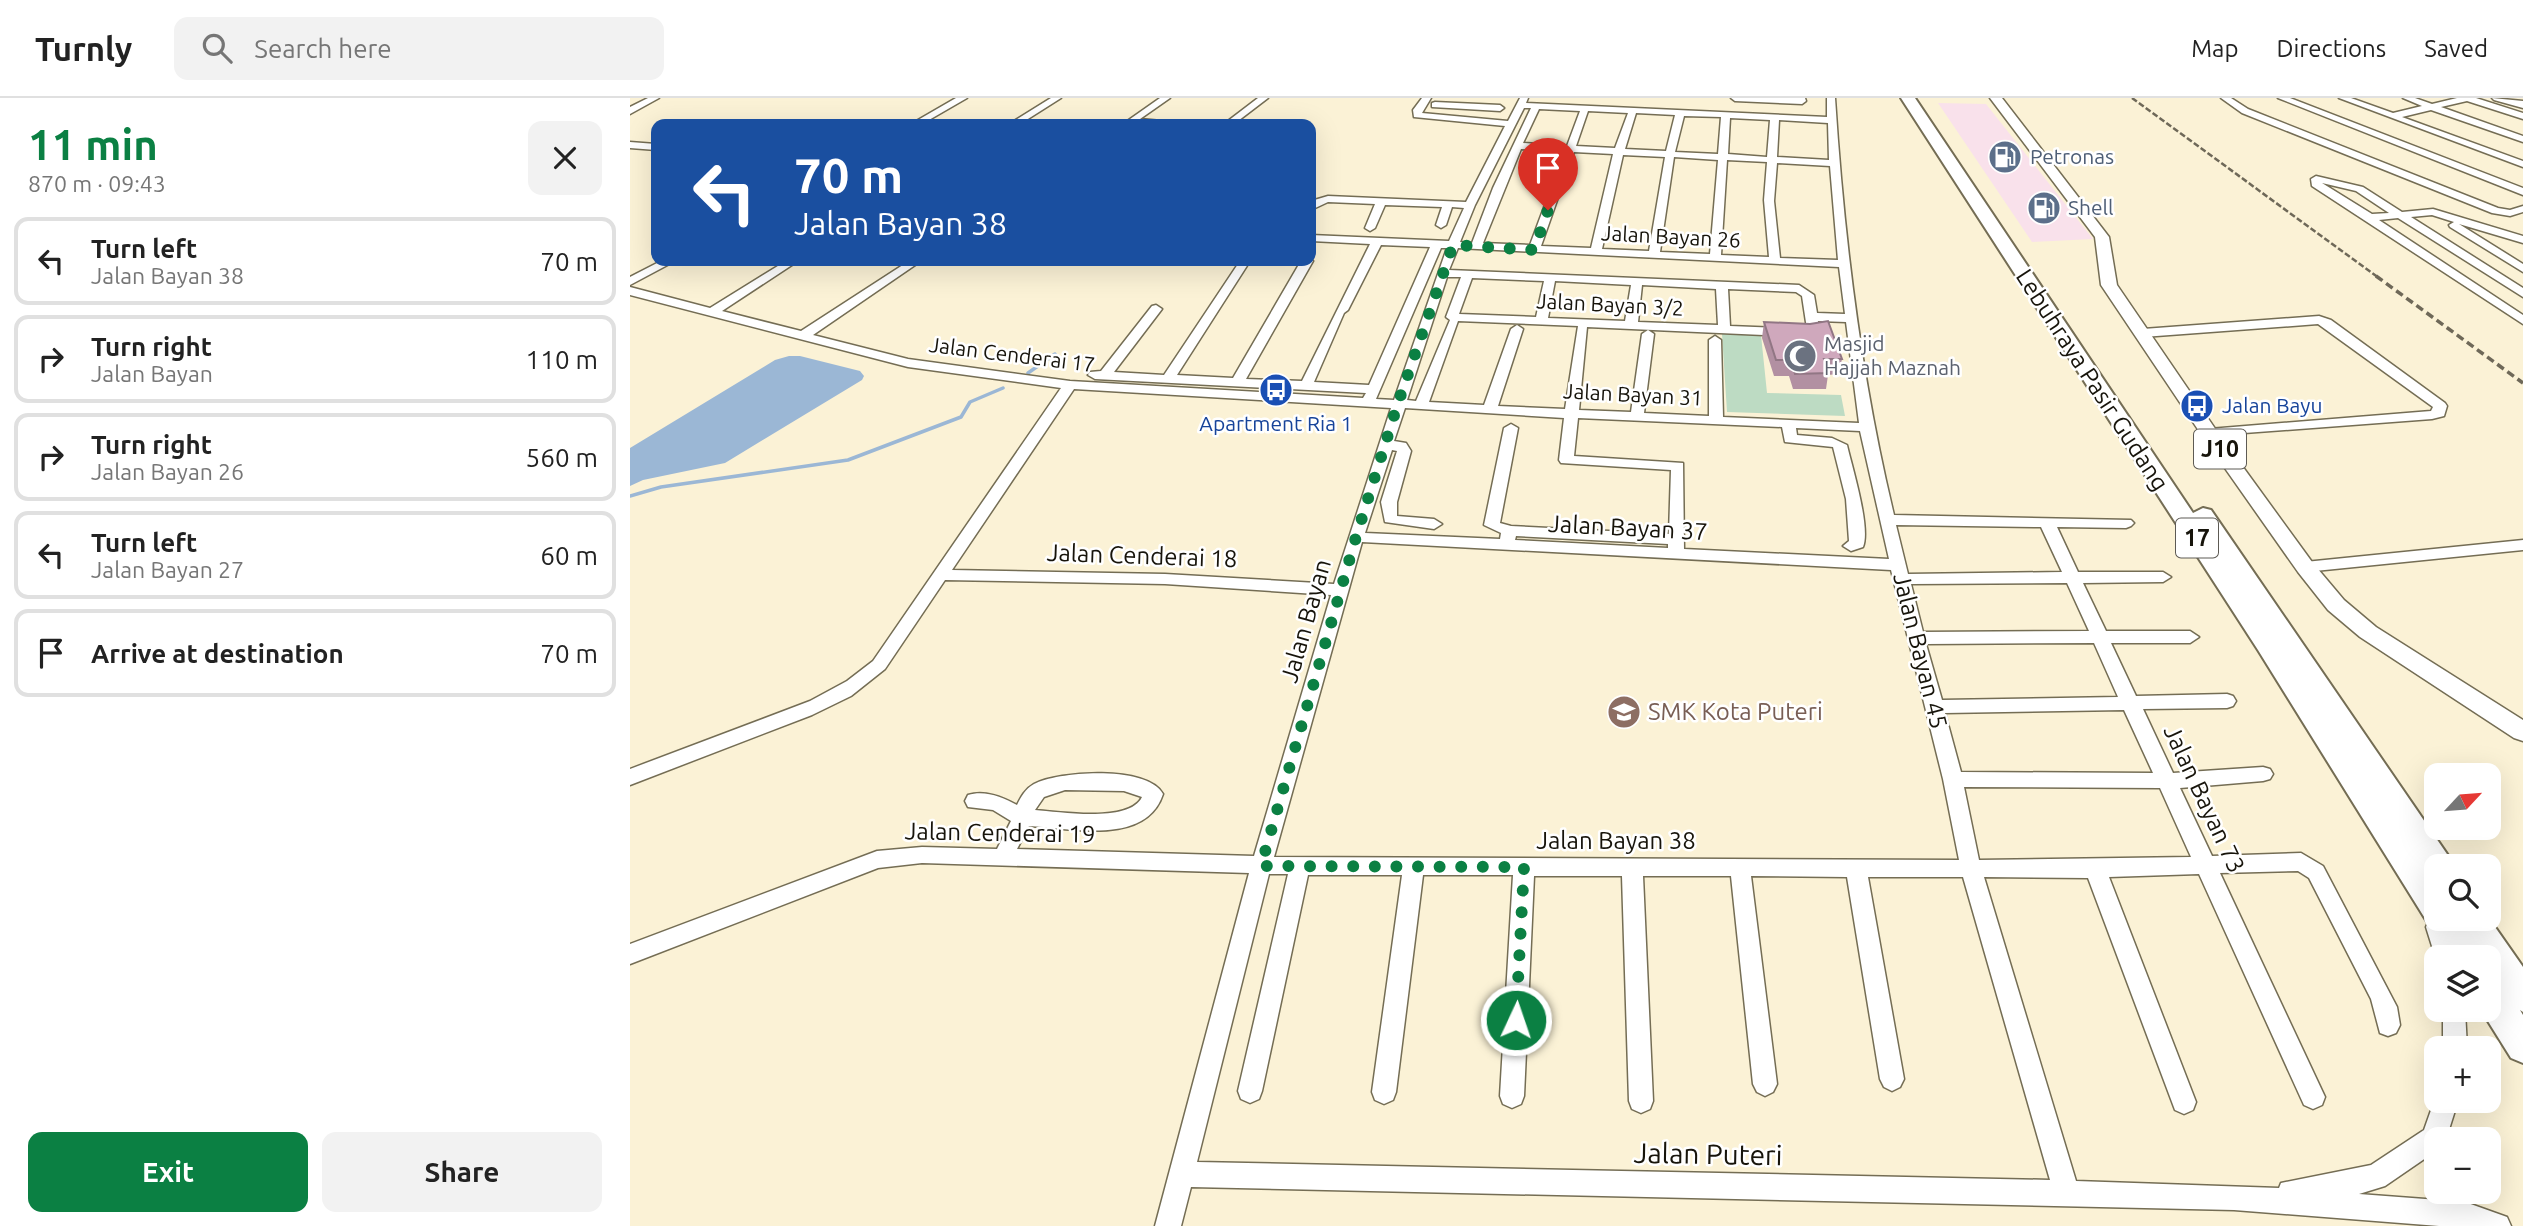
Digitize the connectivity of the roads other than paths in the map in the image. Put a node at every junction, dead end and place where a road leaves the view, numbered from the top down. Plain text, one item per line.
1 (636, 98) edge
2 (655, 98) edge
3 (963, 98) edge
4 (1057, 98) edge
5 (1166, 98) edge
6 (1264, 98) edge
7 (1505, 98) edge
8 (1737, 98) edge
9 (1830, 98) edge
10 (1893, 98) edge
11 (1908, 98) edge
12 (1923, 98) edge
13 (1996, 98) edge
14 (2225, 98) edge
15 (2282, 98) edge
16 (2343, 98) edge
17 (2407, 98) edge
18 (2468, 98) edge
19 (2498, 98) edge
20 (2511, 98) edge
21 (1802, 100) edge
22 (630, 101) edge
23 (1431, 102) edge
24 (1522, 102) edge
25 (2523, 103) edge
26 (1536, 106) junction
27 (2432, 107) junction
28 (1500, 108) junction
29 (1585, 108) junction
30 (1633, 110) junction
31 (630, 111) edge
32 (1680, 112) junction
33 (1726, 114) junction
34 (2393, 116) junction
35 (2523, 116) edge
36 (1774, 117) junction
37 (925, 119) edge
38 (1022, 119) edge
39 (1135, 119) edge
40 (1235, 119) edge
41 (1831, 120) junction
42 (1493, 122) junction
43 (1511, 124) junction
44 (2353, 126) junction
45 (2309, 136) junction
46 (2523, 139) edge
47 (630, 145) edge
48 (1518, 146) junction
49 (1939, 146) junction
50 (651, 147) edge
51 (1570, 149) junction
52 (1619, 151) junction
53 (1670, 154) junction
54 (1722, 157) junction
55 (1772, 160) junction
56 (1832, 163) junction
57 (2523, 164) edge
58 (2523, 192) edge
59 (1381, 201) junction
60 (1316, 204) edge
61 (1448, 204) junction
62 (1470, 205) junction
63 (2523, 209) edge
64 (2433, 212) junction
65 (2398, 214) junction
66 (2368, 217) junction
67 (1441, 225) dead end
68 (1370, 228) dead end
69 (1316, 239) edge
70 (2523, 240) edge
71 (1377, 241) junction
72 (1437, 244) junction
73 (1453, 245) junction
74 (1476, 246) junction
75 (1534, 250) junction
76 (1596, 253) junction
77 (1654, 256) junction
78 (1715, 258) junction
79 (1776, 261) junction
80 (1844, 264) junction
81 (660, 266) edge
82 (785, 266) edge
83 (908, 266) edge
84 (1242, 266) edge
85 (1304, 266) edge
86 (2523, 269) edge
87 (1442, 272) junction
88 (1468, 274) junction
89 (2523, 276) edge
90 (1550, 278) junction
91 (2499, 278) junction
92 (2462, 280) junction
93 (630, 282) edge
94 (1637, 282) junction
95 (1722, 286) junction
96 (630, 291) edge
97 (2523, 293) edge
98 (1156, 309) dead end
99 (712, 312) junction
100 (1811, 317) junction
101 (1852, 318) junction
102 (2523, 320) edge
103 (1541, 321) junction
104 (1453, 323) dead end
105 (1631, 325) junction
106 (1517, 329) dead end
107 (1582, 329) dead end
108 (2143, 333) junction
109 (1648, 334) dead end
110 (1719, 335) junction
111 (802, 336) junction
112 (1105, 375) junction
113 (1067, 379) junction
114 (1168, 379) junction
115 (1237, 382) junction
116 (1306, 386) junction
117 (1372, 396) junction
118 (1398, 403) junction
119 (1421, 405) junction
120 (1490, 408) junction
121 (1573, 414) junction
122 (1637, 416) junction
123 (1716, 420) junction
124 (1788, 423) junction
125 (1866, 427) junction
126 (1511, 428) dead end
127 (2209, 433) junction
128 (1385, 445) junction
129 (1853, 499) junction
130 (1884, 499) junction
131 (1889, 520) junction
132 (2047, 523) junction
133 (2126, 523) dead end
134 (1434, 524) dead end
135 (1356, 537) junction
136 (1508, 538) junction
137 (2523, 545) edge
138 (1674, 546) junction
139 (1851, 546) dead end
140 (2305, 567) junction
141 (1899, 572) junction
142 (942, 575) junction
143 (2163, 577) dead end
144 (2073, 580) junction
145 (1340, 590) junction
146 (2190, 637) dead end
147 (1916, 638) junction
148 (2101, 639) junction
149 (2227, 701) dead end
150 (2131, 704) junction
151 (1934, 707) junction
152 (2523, 732) edge
153 (2263, 774) dead end
154 (630, 777) edge
155 (1953, 779) junction
156 (2166, 781) junction
157 (975, 801) dead end
158 (1023, 818) junction
159 (2430, 854) edge
160 (1002, 858) junction
161 (1261, 866) junction
162 (1300, 866) junction
163 (1414, 866) junction
164 (2206, 866) junction
165 (1524, 867) junction
166 (1632, 867) junction
167 (1740, 868) junction
168 (1856, 868) junction
169 (1971, 869) junction
170 (2095, 869) junction
171 (2424, 888) edge
172 (2479, 931) edge
173 (630, 954) edge
174 (2511, 989) edge
175 (2388, 1025) dead end
176 (2523, 1046) edge
177 (1892, 1079) dead end
178 (1765, 1084) dead end
179 (1250, 1091) dead end
180 (1384, 1092) dead end
181 (1512, 1096) dead end
182 (2313, 1097) dead end
183 (1642, 1101) dead end
184 (2183, 1102) dead end
185 (2442, 1113) edge
186 (1181, 1174) junction
187 (2067, 1194) junction
188 (2234, 1196) junction
189 (1168, 1226) edge
190 (2498, 1226) edge

1 - 22 street
2 - 31 street
3 - 37 street
4 - 38 street
5 - 39 street
6 - 40 street
7 - 28 street
8 - 21 street
9 - 41 street, Jalan Bayan 45
10 - 49 highway
11 - 49 highway, Lebuhraya Pasir Gudang / 17
12 - 159 highway, Lebuhraya Pasir Gudang / 17
13 - 108 main road, J10
14 - 45 street
15 - 44 street
16 - 34 street
17 - 27 street
18 - 27 street
18 - 35 street
19 - 25 main road
20 - 25 main road
23 - 28 street
23 - 42 street
24 - 26 street
24 - 43 street, Jalan Bayan
26 - 29 street
26 - 48 street
27 - 34 street
27 - 46 street
28 - 42 street
29 - 30 street
29 - 51 street
30 - 32 street
30 - 52 street
32 - 33 street
32 - 53 street
33 - 36 street
33 - 54 street
34 - 44 street
34 - 57 street
36 - 41 street
36 - 55 street
41 - 56 street, Jalan Bayan 45
42 - 43 street
43 - 62 street, Jalan Bayan
44 - 45 street
44 - 58 street
45 - 63 street
47 - 50 street
48 - 51 street
48 - 74 street
49 - 171 highway, Lebuhraya Pasir Gudang / 17
51 - 52 street
51 - 75 street
52 - 53 street
52 - 76 street
53 - 54 street
53 - 77 street
54 - 55 street
54 - 78 street
55 - 56 street
55 - 79 street
56 - 80 street, Jalan Bayan 45
59 - 60 street
59 - 61 street
59 - 68 street
61 - 62 street
61 - 67 street
62 - 73 street, Jalan Bayan
64 - 65 street
64 - 70 street
64 - 86 street
65 - 66 street
65 - 66 street
65 - 91 street
66 - 92 street
69 - 71 street, Jalan Bayan 26
71 - 72 street, Jalan Bayan 26
71 - 116 street
72 - 73 street, Jalan Bayan 26
72 - 117 street
73 - 74 street, Jalan Bayan 26
73 - 87 street, Jalan Bayan
74 - 75 street, Jalan Bayan 26
75 - 76 street, Jalan Bayan 26
76 - 77 street, Jalan Bayan 26
77 - 78 street, Jalan Bayan 26
78 - 79 street, Jalan Bayan 26
79 - 80 street, Jalan Bayan 26
80 - 101 street, Jalan Bayan 45
81 - 93 street
82 - 99 street
83 - 111 street
84 - 114 street
85 - 115 street
87 - 88 street
87 - 118 street, Jalan Bayan
88 - 90 street
88 - 103 street, Jalan Bayan 3/2
89 - 91 street
90 - 94 street
90 - 103 street
91 - 92 street
91 - 97 street
92 - 102 street
94 - 95 street
94 - 105 street
95 - 100 street
95 - 110 street
96 - 99 street, Jalan Cenderai 17
98 - 112 street
99 - 111 street, Jalan Cenderai 17
100 - 101 street
100 - 110 street, Jalan Bayan 3/2
101 - 125 street, Jalan Bayan 45
103 - 105 street, Jalan Bayan 3/2
104 - 119 street
105 - 110 street, Jalan Bayan 3/2
106 - 120 street
107 - 121 street
108 - 127 main road, J10
108 - 127 street
109 - 122 street
110 - 123 street
111 - 113 street, Jalan Cenderai 17
112 - 113 street
112 - 114 street
113 - 117 street, Jalan Cenderai 17
113 - 142 street
114 - 115 street
115 - 116 street
116 - 117 street
117 - 118 street, Jalan Cenderai 17
118 - 119 street, Jalan Bayan 31
118 - 128 street, Jalan Bayan
119 - 120 street, Jalan Bayan 31
120 - 121 street, Jalan Bayan 31
121 - 122 street, Jalan Bayan 31
121 - 138 street
122 - 123 street, Jalan Bayan 31
123 - 124 street, Jalan Bayan 31
124 - 125 street, Jalan Bayan 31
124 - 129 street
125 - 130 street, Jalan Bayan 45
126 - 136 street
127 - 140 main road, J10
128 - 134 street
128 - 135 street, Jalan Bayan
129 - 130 street
129 - 139 street
130 - 131 street, Jalan Bayan 45
131 - 132 street
131 - 141 street, Jalan Bayan 45
132 - 133 street
132 - 144 street, Jalan Bayan 73
135 - 136 street, Jalan Bayan 37
135 - 145 street, Jalan Bayan
136 - 138 street, Jalan Bayan 37
137 - 140 street
138 - 141 street, Jalan Bayan 37
140 - 152 main road, J10
141 - 144 street, Jalan Bayan 37
141 - 147 street, Jalan Bayan 45
142 - 145 street, Jalan Cenderai 18
142 - 154 street
143 - 144 street, Jalan Bayan 37
144 - 148 street, Jalan Bayan 73
145 - 161 street, Jalan Bayan
146 - 148 street
147 - 148 street
147 - 151 street, Jalan Bayan 45
148 - 150 street, Jalan Bayan 73
149 - 150 street
150 - 151 street
150 - 156 street, Jalan Bayan 73
151 - 155 street, Jalan Bayan 45
153 - 156 street
155 - 156 street
155 - 169 street, Jalan Bayan 45
156 - 164 street, Jalan Bayan 73
157 - 158 street
158 - 158 street
158 - 160 street
160 - 161 street, Jalan Cenderai 19
160 - 173 street, Jalan Cenderai 19
161 - 162 street, Jalan Bayan 38
161 - 186 street, Jalan Bayan
162 - 163 street, Jalan Bayan 38
162 - 179 street
163 - 165 street, Jalan Bayan 38
163 - 180 street
164 - 170 street, Jalan Bayan 38
164 - 175 street, Jalan Bayan 38
164 - 182 street, Jalan Bayan 73
165 - 166 street, Jalan Bayan 38
165 - 181 street
166 - 167 street, Jalan Bayan 38
166 - 183 street
167 - 168 street, Jalan Bayan 38
167 - 178 street
168 - 169 street, Jalan Bayan 38
168 - 177 street
169 - 170 street, Jalan Bayan 38
169 - 187 street, Jalan Bayan 45
170 - 184 street
172 - 174 highway
174 - 176 highway
185 - 188 street, Jalan Puteri
186 - 187 street, Jalan Puteri
186 - 189 street, Jalan Bayan
187 - 188 street, Jalan Puteri
188 - 190 street, Jalan Puteri

